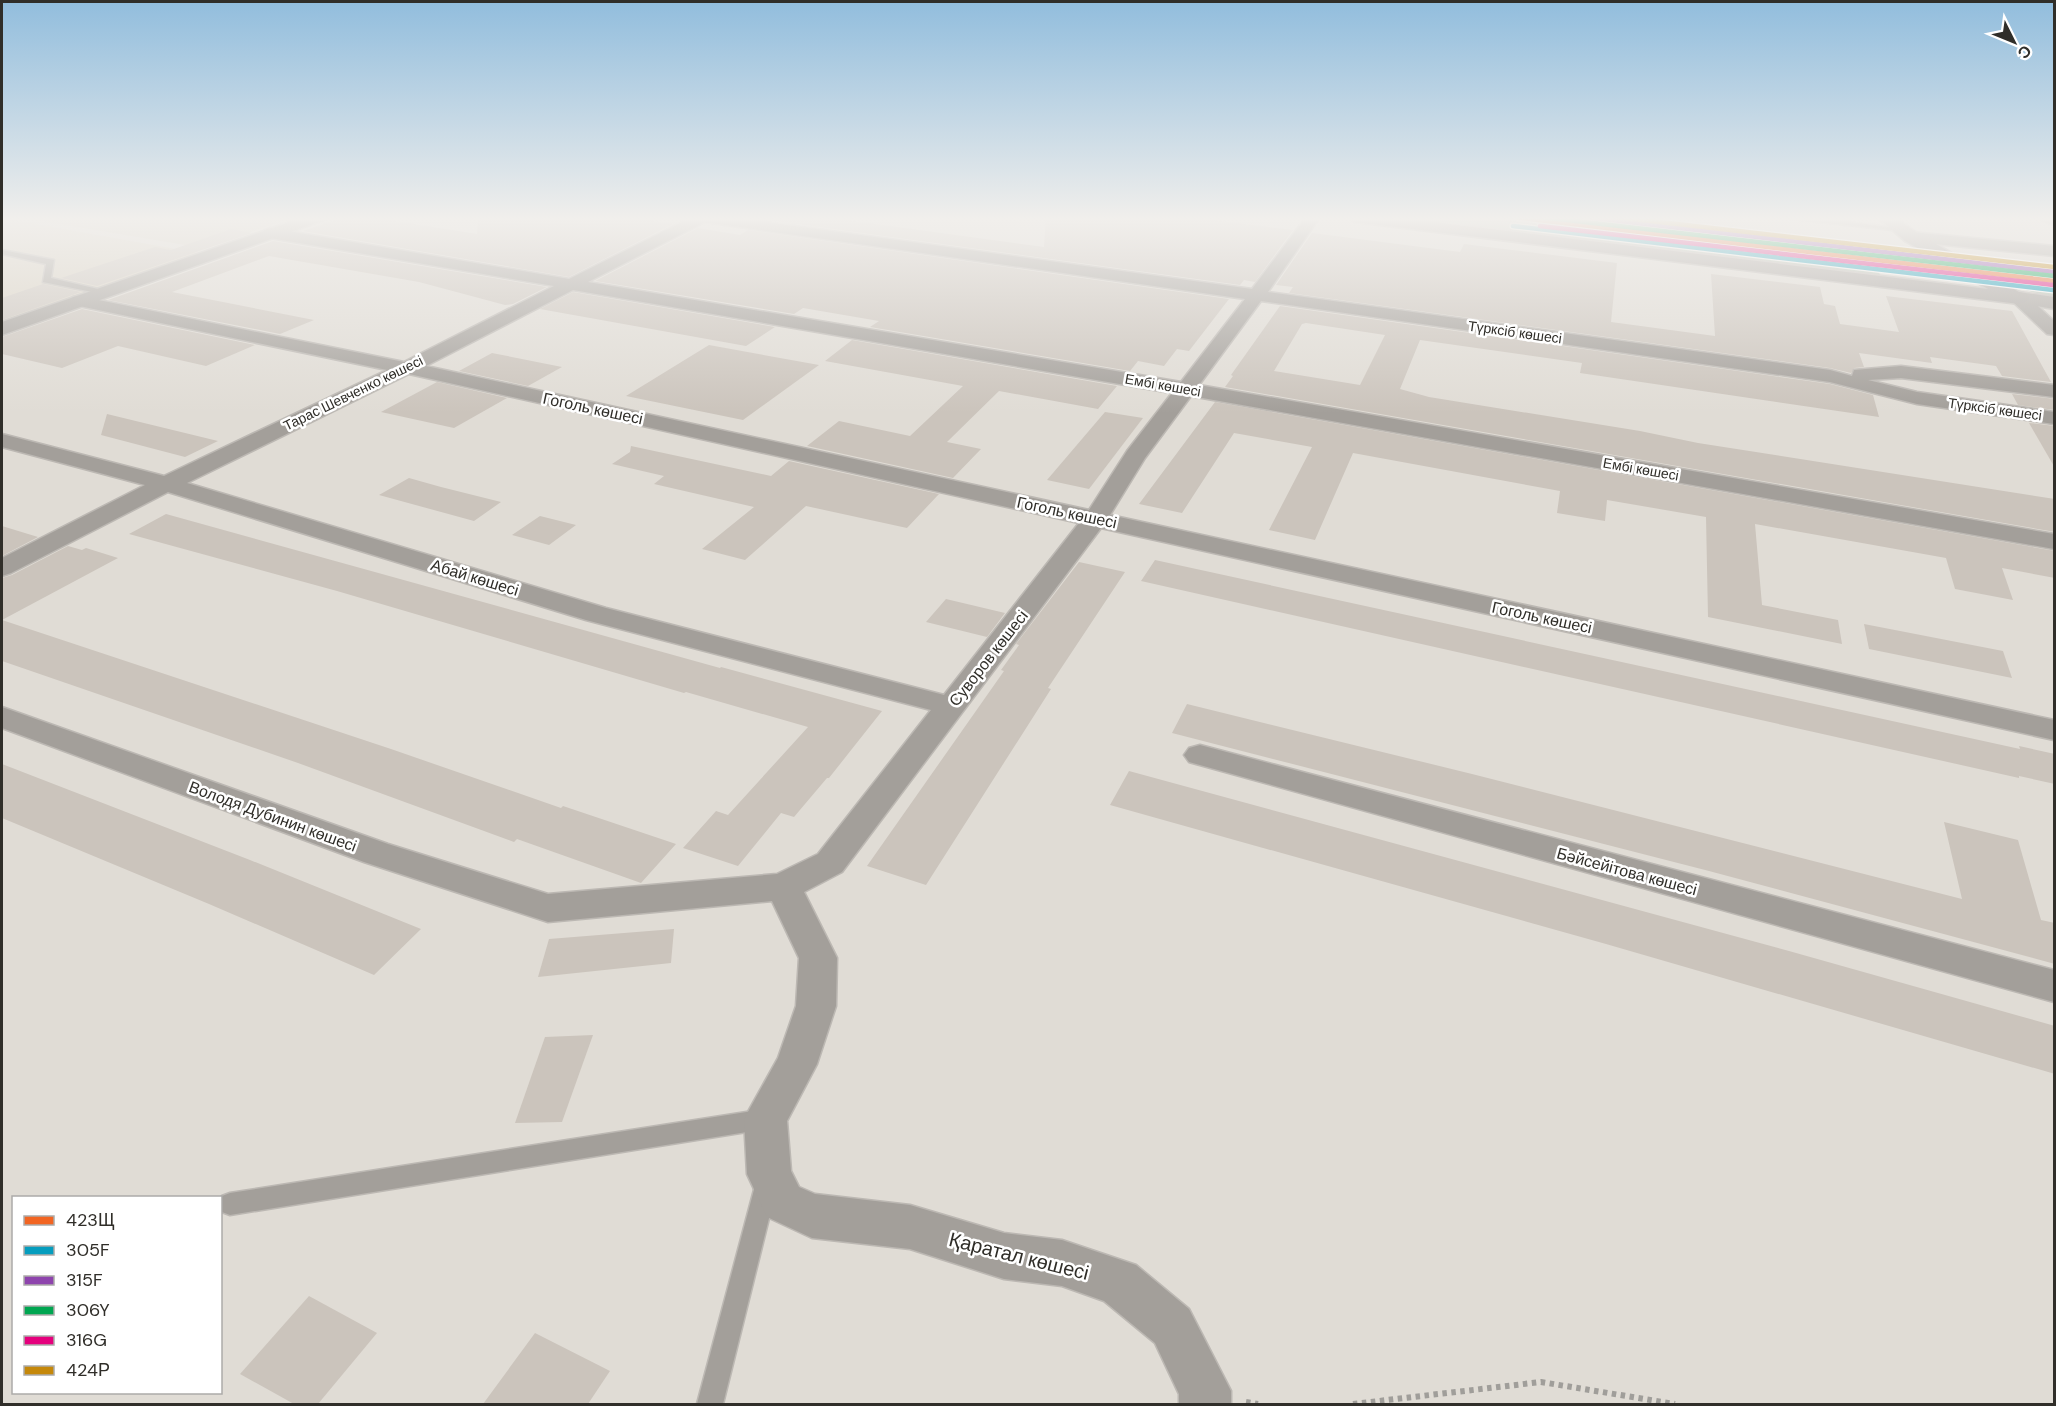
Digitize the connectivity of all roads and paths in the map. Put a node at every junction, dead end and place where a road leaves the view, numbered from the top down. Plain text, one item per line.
1 (60, 283) edge
2 (131, 283) edge
3 (554, 283) edge
4 (573, 283) edge
5 (1169, 283) edge
6 (1266, 283) edge
7 (1894, 283) edge
8 (1994, 283) edge
9 (568, 285) junction
10 (107, 291) junction
11 (1257, 295) junction
12 (2019, 298) junction
13 (79, 301) junction
14 (2055, 303) edge
15 (2, 329) edge
16 (2055, 330) edge
17 (407, 368) junction
18 (1830, 376) junction
19 (1185, 389) junction
20 (2055, 391) edge
21 (2055, 418) edge
22 (2, 441) edge
23 (166, 484) junction
24 (1096, 518) junction
25 (2055, 542) edge
26 (2, 568) edge
27 (951, 706) junction
28 (2, 717) edge
29 (2055, 730) edge
30 (1200, 755) dead end
31 (783, 887) junction
32 (548, 908) joint
33 (2055, 986) edge
34 (765, 1119) junction
35 (769, 1174) junction
36 (231, 1204) dead end
37 (1210, 1400) edge
38 (710, 1404) edge
39 (1353, 1404) edge
40 (1675, 1404) edge

1 - 10 lane
2 - 10 street
3 - 9 street, Ембі көшесі
4 - 9 street, Тарас Шевченко көшесі
5 - 11 street, Түрксіб көшесі
6 - 11 street, Суворов көшесі
7 - 12 main road
8 - 12 main road
9 - 17 street, Тарас Шевченко көшесі
9 - 19 street, Ембі көшесі
10 - 13 street
11 - 18 street, Түрксіб көшесі
11 - 19 street, Суворов көшесі
12 - 14 street
12 - 16 street
13 - 15 street
13 - 17 street, Гоголь көшесі
17 - 23 street, Тарас Шевченко көшесі
17 - 24 street, Гоголь көшесі
18 - 20 street, Түрксіб көшесі
18 - 21 street, Түрксіб көшесі
19 - 24 street, Суворов көшесі
19 - 25 street, Ембі көшесі
22 - 23 street, Абай көшесі
23 - 26 street, Тарас Шевченко көшесі
23 - 27 street, Абай көшесі
24 - 27 street, Суворов көшесі
24 - 29 street, Гоголь көшесі
27 - 31 street, Суворов көшесі
28 - 32 street, Володя Дубинин көшесі
30 - 33 street, Бәйсейітова көшесі
31 - 32 street, Суворов көшесі
31 - 34 street
34 - 35 street, Қаратал көшесі
34 - 36 lane
35 - 37 street, Қаратал көшесі
35 - 38 lane
39 - 40 path

